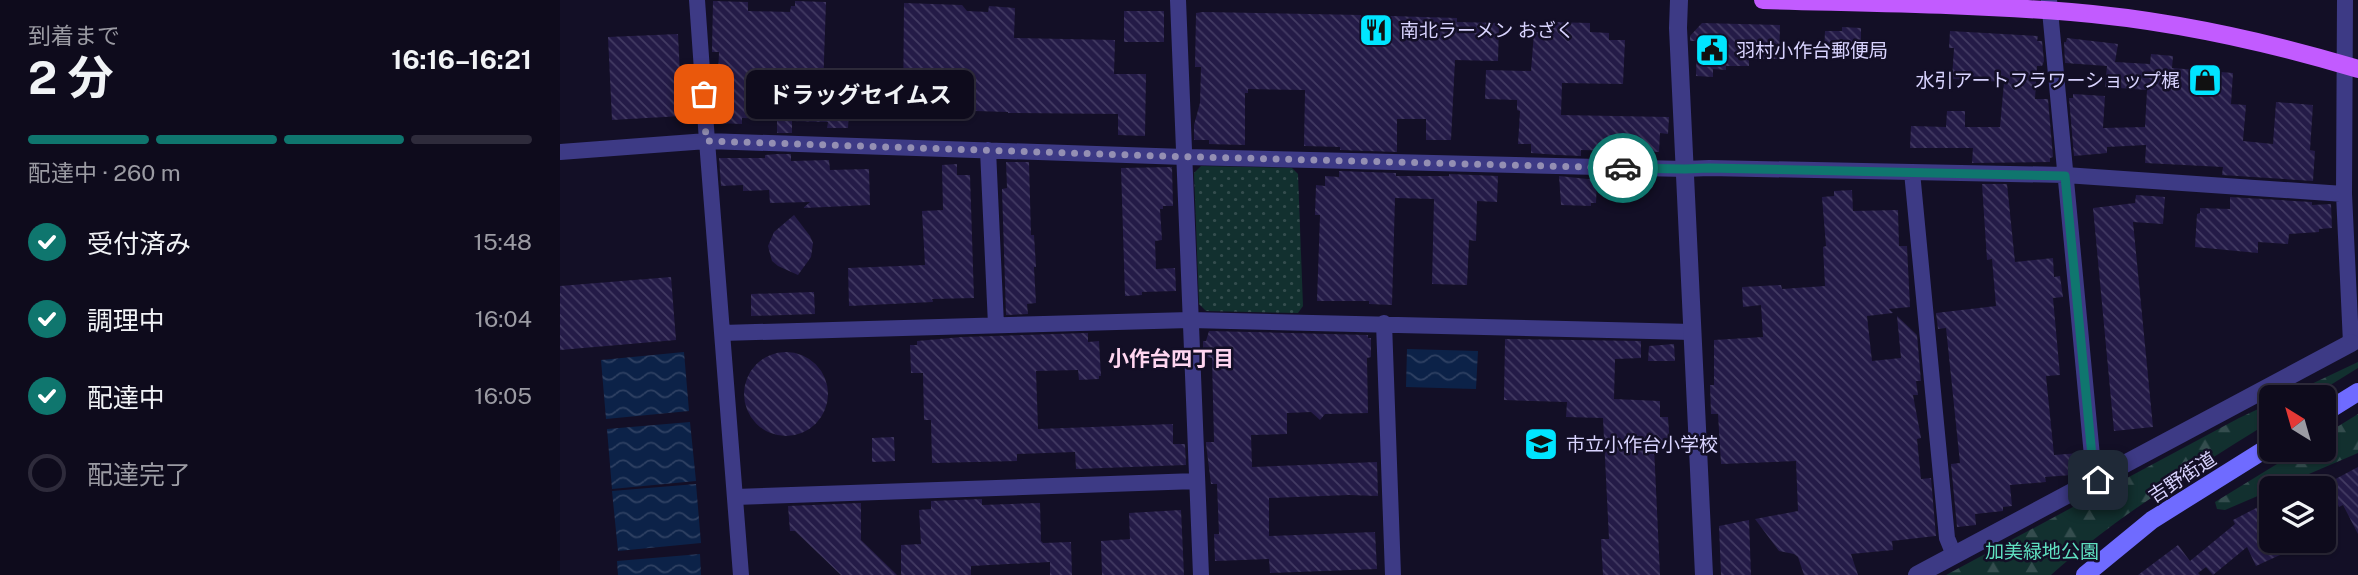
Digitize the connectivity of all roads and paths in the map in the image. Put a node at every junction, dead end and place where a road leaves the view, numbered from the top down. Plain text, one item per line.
1 (698, 0) edge
2 (1178, 0) edge
3 (1679, 0) edge
4 (1763, 0) edge
5 (2345, 0) edge
6 (2049, 6) edge
7 (2352, 67) edge
8 (706, 141) junction
9 (988, 150) junction
10 (560, 152) edge
11 (1185, 157) junction
12 (1685, 169) junction
13 (1912, 172) junction
14 (2065, 176) junction
15 (2344, 194) junction
16 (1190, 320) junction
17 (1384, 323) junction
18 (996, 325) junction
19 (1692, 332) junction
20 (722, 333) junction
21 (2355, 342) edge
22 (2358, 392) edge
23 (2336, 406) edge
24 (2259, 453) edge
25 (2098, 480) junction
26 (1196, 481) junction
27 (735, 496) junction
28 (1954, 555) junction
29 (741, 575) edge
30 (1201, 575) edge
31 (1393, 575) edge
32 (1704, 575) edge
33 (1917, 575) edge
34 (2085, 575) edge

1 - 8 street
2 - 11 street
3 - 12 street
4 - 6 main road
5 - 7 street
6 - 7 main road
6 - 14 street
7 - 15 street
8 - 9 street
8 - 10 street
8 - 20 street
9 - 11 street
9 - 18 street
11 - 12 street
11 - 16 street
12 - 13 street
12 - 19 street
13 - 14 street
13 - 28 street
14 - 15 street
14 - 25 street
15 - 21 street
16 - 17 street
16 - 18 street
16 - 26 street
17 - 19 street
17 - 31 street
18 - 20 street
19 - 32 street
20 - 27 street
21 - 25 street
22 - 23 main road
24 - 34 main road, 吉野街道
25 - 28 street
26 - 27 street
26 - 30 street
27 - 29 street
28 - 33 street

